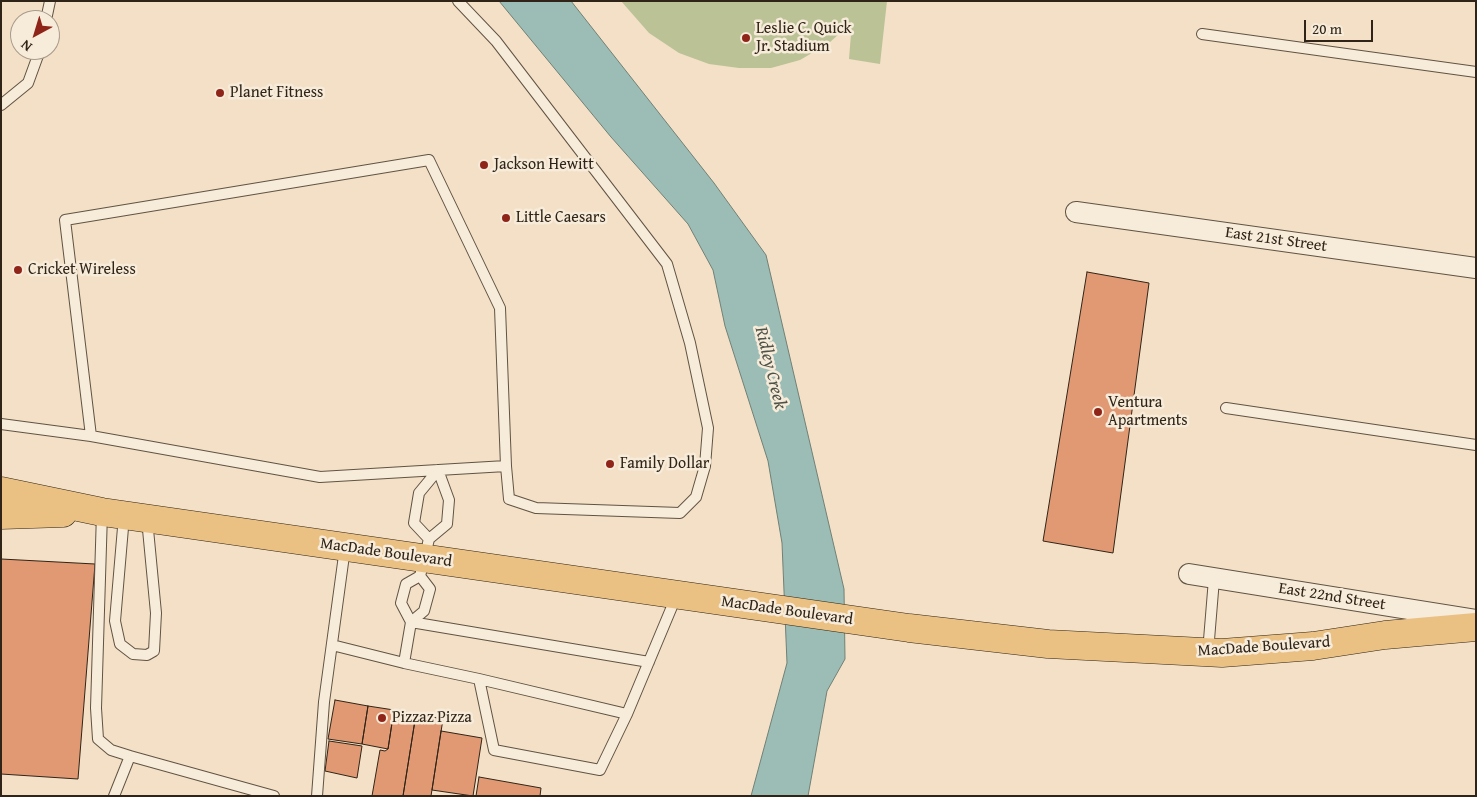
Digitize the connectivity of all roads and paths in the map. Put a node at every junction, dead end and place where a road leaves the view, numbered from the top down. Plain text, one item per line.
1 (458, 1) edge
2 (1202, 34) dead end
3 (36, 60) edge
4 (1476, 72) edge
5 (1, 105) edge
6 (1076, 212) dead end
7 (1476, 268) edge
8 (1226, 408) dead end
9 (1, 424) edge
10 (91, 436) junction
11 (1476, 445) edge
12 (506, 466) junction
13 (438, 470) junction
14 (1, 491) edge
15 (1, 515) edge
16 (124, 515) junction
17 (345, 547) junction
18 (424, 558) junction
19 (1189, 574) dead end
20 (1214, 578) junction
21 (676, 596) junction
22 (1476, 620) edge
23 (411, 622) junction
24 (1476, 627) edge
25 (332, 645) junction
26 (1208, 653) junction
27 (649, 662) junction
28 (404, 663) junction
29 (479, 679) junction
30 (628, 714) junction
31 (130, 756) junction
32 (114, 796) edge
33 (274, 796) edge
34 (317, 796) edge

1 - 12 lane
2 - 4 lane
3 - 5 lane
6 - 7 street, East 21st Street
8 - 11 lane
9 - 10 lane
10 - 12 lane
10 - 13 lane
12 - 13 lane
13 - 18 lane
13 - 18 lane
14 - 16 main road
15 - 16 main road
16 - 16 lane
16 - 17 main road, MacDade Boulevard
16 - 31 lane
17 - 18 main road, MacDade Boulevard
17 - 25 lane
18 - 21 main road, MacDade Boulevard
18 - 23 lane
18 - 23 lane
19 - 20 street, East 22nd Street
20 - 22 street, East 22nd Street
20 - 26 lane
21 - 26 main road, MacDade Boulevard
21 - 27 lane
23 - 27 lane
23 - 28 lane
24 - 26 main road, MacDade Boulevard
25 - 28 lane
25 - 34 lane
27 - 30 lane
28 - 29 lane
29 - 30 lane
29 - 30 lane
31 - 32 lane
31 - 33 lane

